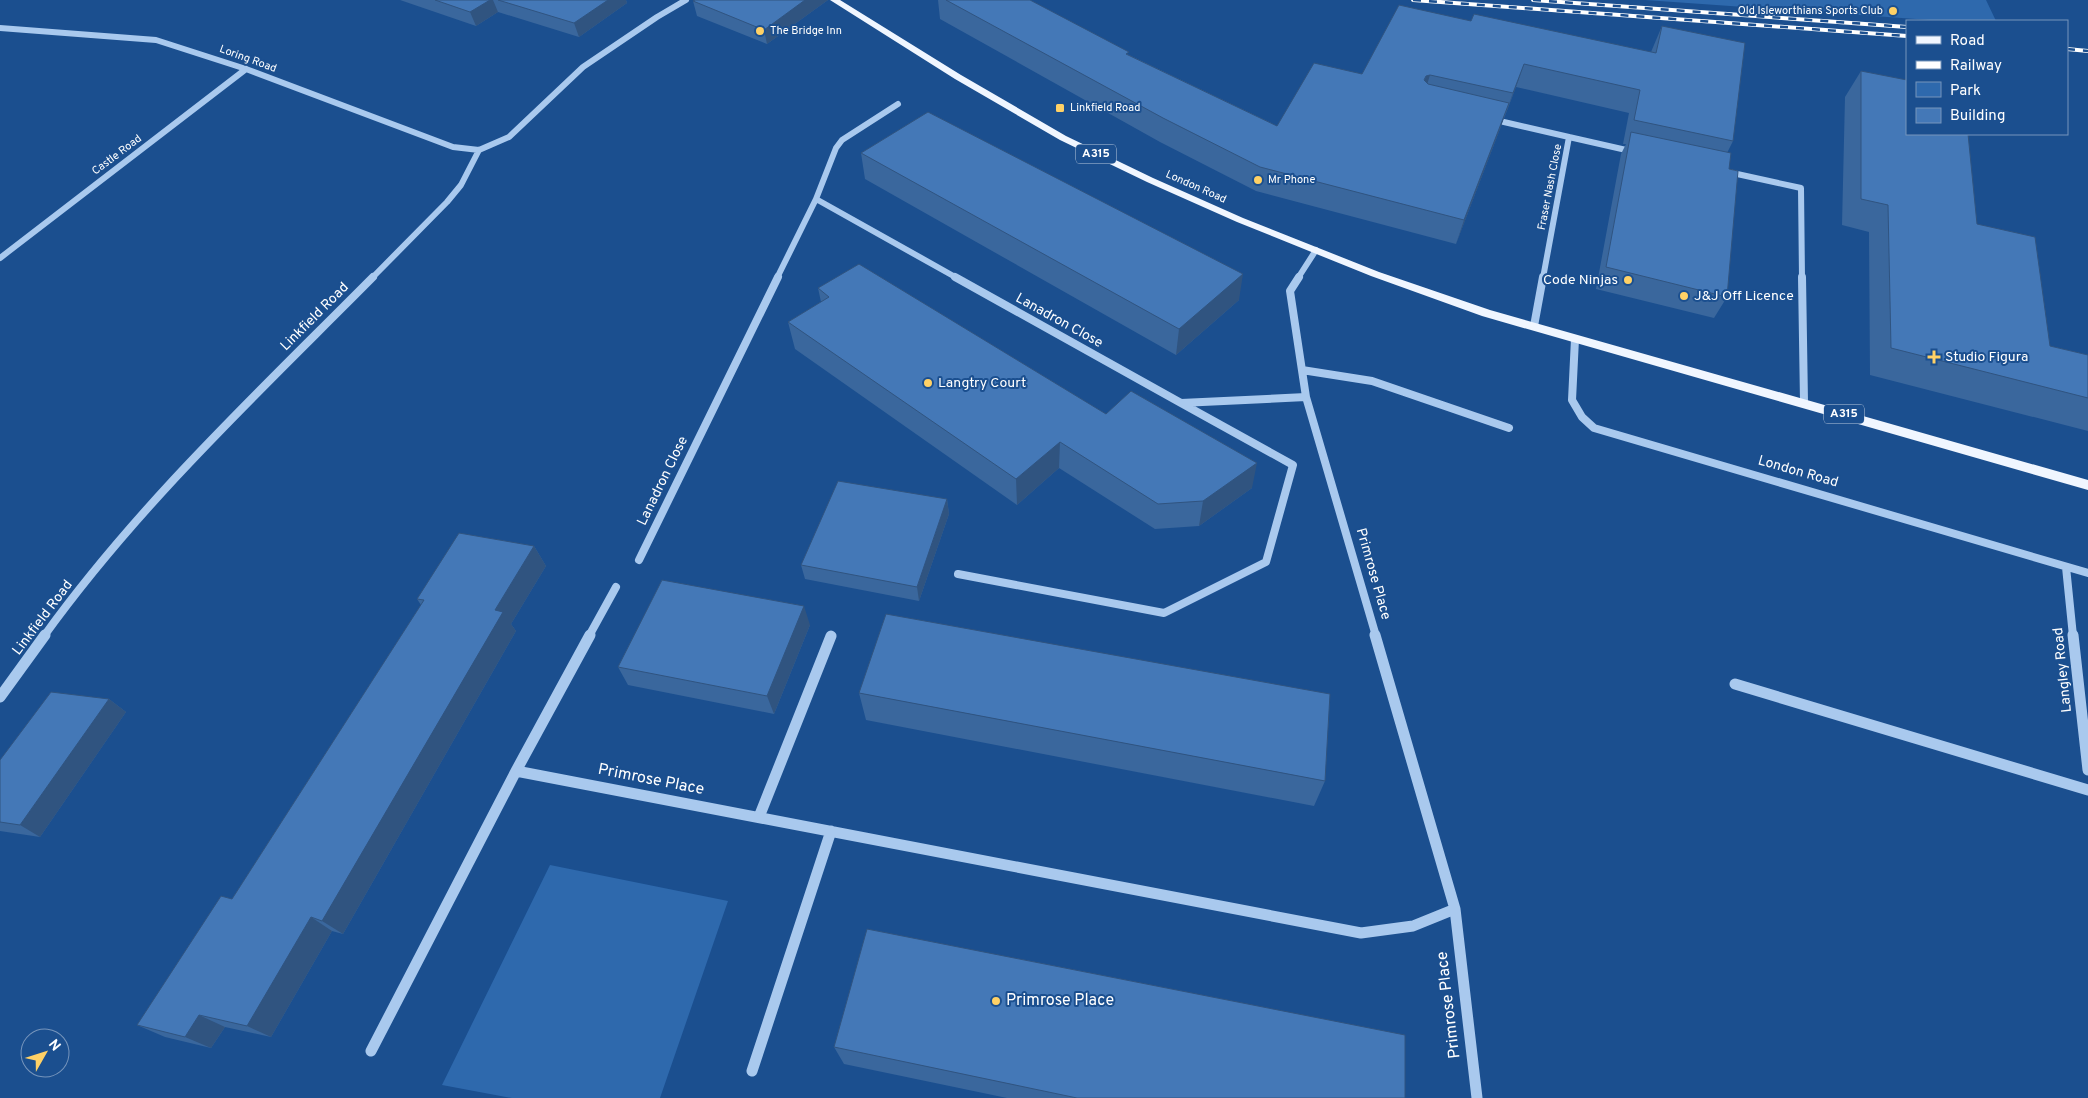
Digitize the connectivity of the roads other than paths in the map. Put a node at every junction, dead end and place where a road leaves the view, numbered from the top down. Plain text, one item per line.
1 (686, 0) edge
2 (834, 0) edge
3 (0, 28) edge
4 (246, 69) junction
5 (898, 104) dead end
6 (1486, 118) edge
7 (1569, 137) junction
8 (478, 150) junction
9 (1646, 154) edge
10 (1724, 171) edge
11 (816, 199) junction
12 (1316, 250) junction
13 (0, 258) edge
14 (1534, 326) junction
15 (1575, 339) junction
16 (1302, 370) junction
17 (1306, 397) junction
18 (1804, 402) junction
19 (1181, 403) junction
20 (1509, 428) dead end
21 (2088, 485) edge
22 (639, 560) dead end
23 (2066, 567) junction
24 (2088, 573) edge
25 (958, 574) dead end
26 (616, 587) dead end
27 (831, 636) dead end
28 (1735, 684) dead end
29 (0, 697) edge
30 (2087, 750) edge
31 (2088, 770) edge
32 (516, 771) junction
33 (2088, 790) edge
34 (759, 817) junction
35 (831, 831) junction
36 (1454, 909) junction
37 (371, 1051) dead end
38 (752, 1071) dead end
39 (1477, 1098) edge

1 - 8 street
2 - 12 main road, London Road / A315
3 - 4 street, Loring Road
4 - 8 street, Loring Road
4 - 13 street, Castle Road
5 - 11 street, Lanadron Close
6 - 7 street
7 - 9 street, Fraser Nash Close
7 - 14 street, Fraser Nash Close
8 - 29 street, Linkfield Road
10 - 18 street
11 - 19 street, Lanadron Close
11 - 22 street, Lanadron Close
12 - 14 main road, London Road / A315
12 - 16 street, Primrose Place
14 - 15 main road, London Road / A315
15 - 18 main road, London Road / A315
15 - 23 street, London Road
16 - 17 street, Primrose Place
16 - 20 street
17 - 19 street
17 - 36 street, Primrose Place
18 - 21 main road, London Road / A315
19 - 25 street
23 - 24 street, London Road
23 - 30 street, Langley Road
26 - 32 street
27 - 34 street
28 - 33 street
30 - 31 street, Langley Road
32 - 34 street, Primrose Place
32 - 37 street
34 - 35 street, Primrose Place
35 - 36 street, Primrose Place
35 - 38 street
36 - 39 street, Primrose Place

